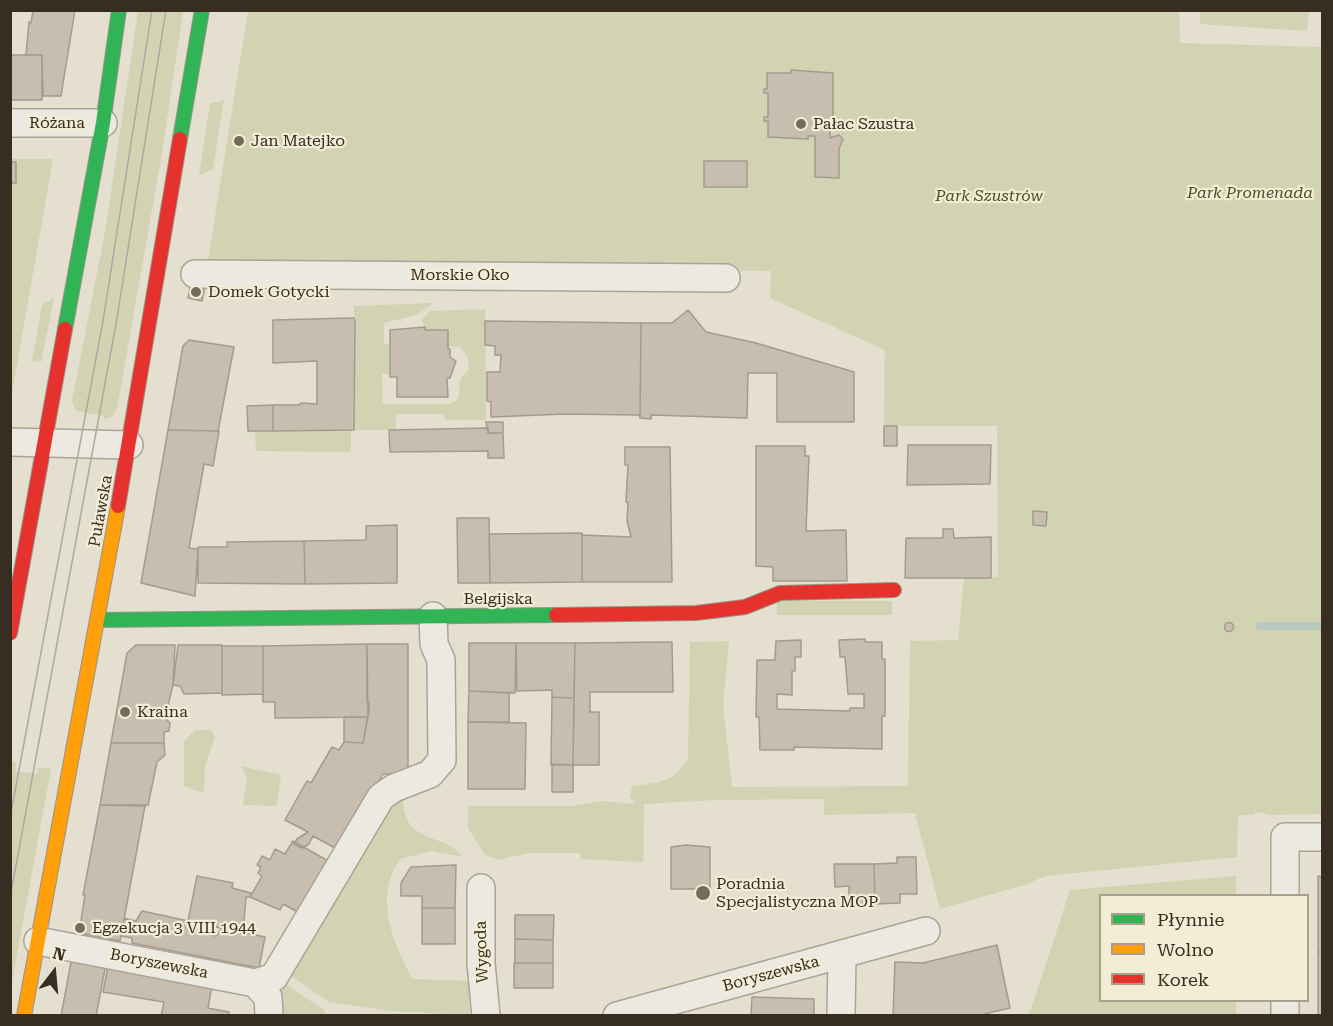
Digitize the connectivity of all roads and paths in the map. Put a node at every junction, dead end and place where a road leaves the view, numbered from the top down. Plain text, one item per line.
1 (119, 10) edge
2 (202, 10) edge
3 (10, 123) edge
4 (103, 123) junction
5 (159, 274) junction
6 (726, 278) dead end
7 (10, 442) edge
8 (46, 443) junction
9 (129, 444) junction
10 (894, 590) dead end
11 (433, 616) junction
12 (99, 620) junction
13 (10, 633) edge
14 (1323, 837) edge
15 (481, 888) dead end
16 (1284, 894) edge
17 (926, 931) dead end
18 (38, 940) junction
19 (842, 955) junction
20 (266, 978) junction
21 (24, 1016) edge
22 (269, 1016) edge
23 (486, 1016) edge
24 (617, 1016) edge
25 (841, 1016) edge

1 - 4 main road
2 - 5 main road, Puławska
3 - 4 street, Różana
4 - 8 main road
5 - 6 street, Morskie Oko
5 - 9 main road, Puławska
7 - 8 street
8 - 9 street
8 - 13 main road
9 - 12 main road, Puławska
10 - 11 main road, Belgijska
11 - 12 main road, Belgijska
11 - 20 street
12 - 18 main road, Puławska
14 - 16 street
15 - 23 street, Wygoda
17 - 19 street, Boryszewska
18 - 20 street, Boryszewska
18 - 21 main road, Puławska
19 - 24 street, Boryszewska
19 - 25 street
20 - 22 street

